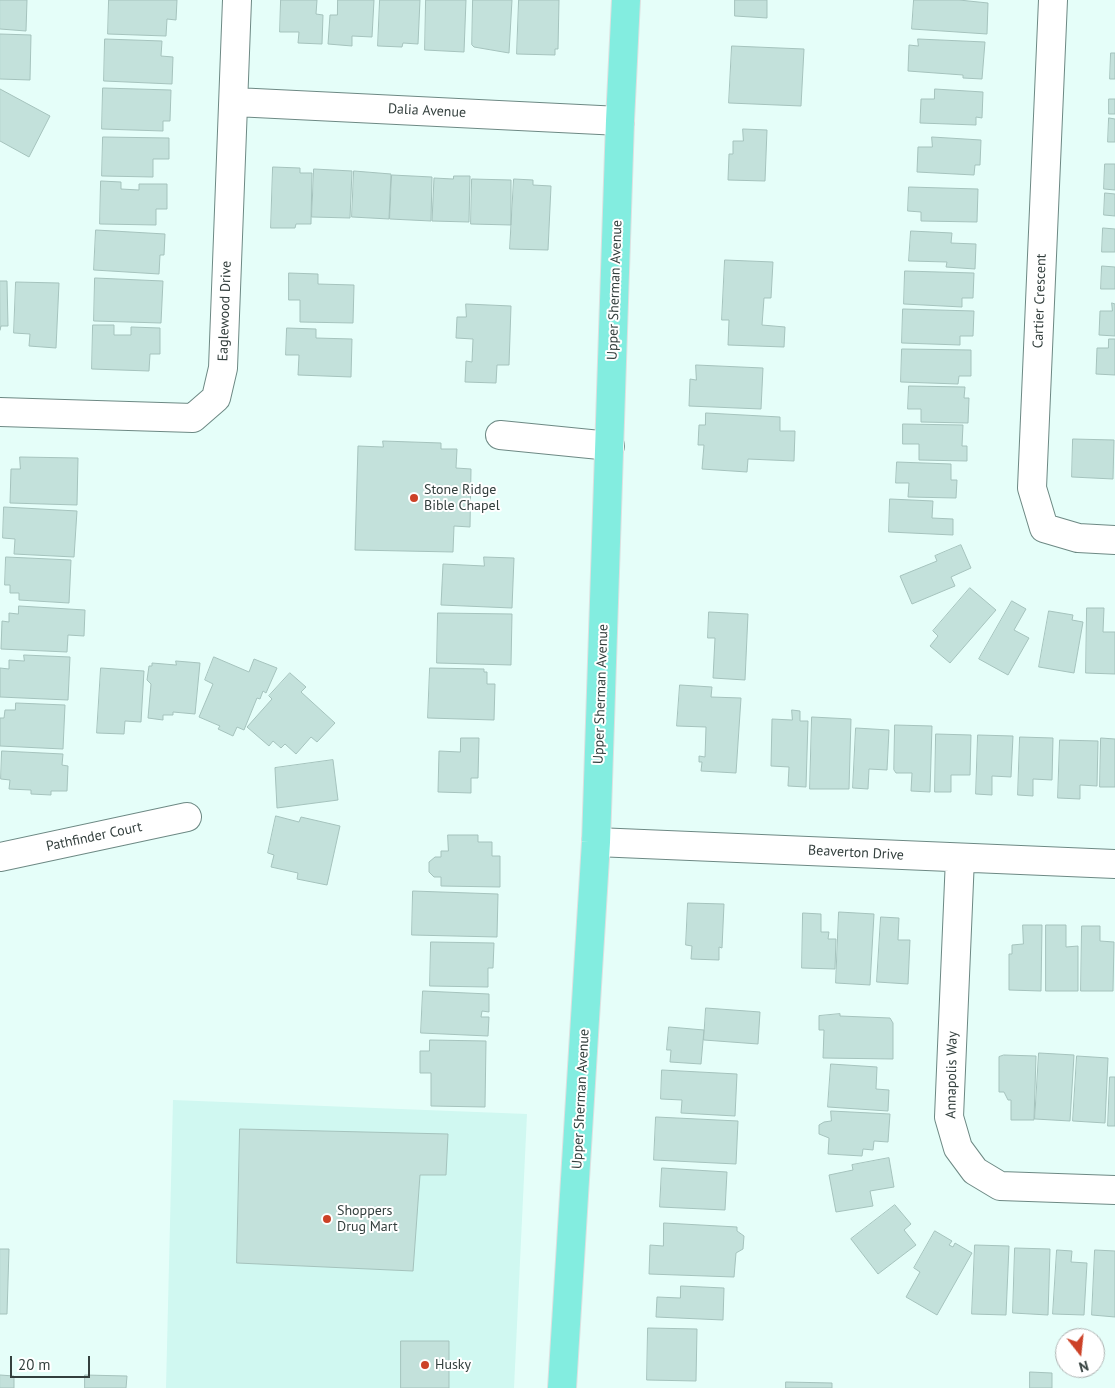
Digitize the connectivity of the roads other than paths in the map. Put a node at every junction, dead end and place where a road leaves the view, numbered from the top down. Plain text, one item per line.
1 (237, 0) edge
2 (626, 0) edge
3 (1053, 0) edge
4 (235, 102) junction
5 (620, 121) junction
6 (0, 412) edge
7 (500, 435) dead end
8 (610, 446) junction
9 (1115, 540) edge
10 (187, 817) dead end
11 (596, 842) junction
12 (0, 857) edge
13 (960, 858) junction
14 (1115, 864) edge
15 (1115, 1190) edge
16 (562, 1388) edge

1 - 4 street, Eaglewood Drive
2 - 5 main road, Upper Sherman Avenue
3 - 9 street, Cartier Crescent
4 - 5 street, Dalia Avenue
4 - 6 street, Eaglewood Drive
5 - 8 main road, Upper Sherman Avenue
7 - 8 street
8 - 11 main road, Upper Sherman Avenue
10 - 12 street, Pathfinder Court
11 - 13 street, Beaverton Drive
11 - 16 main road, Upper Sherman Avenue
13 - 14 street, Beaverton Drive
13 - 15 street, Annapolis Way

